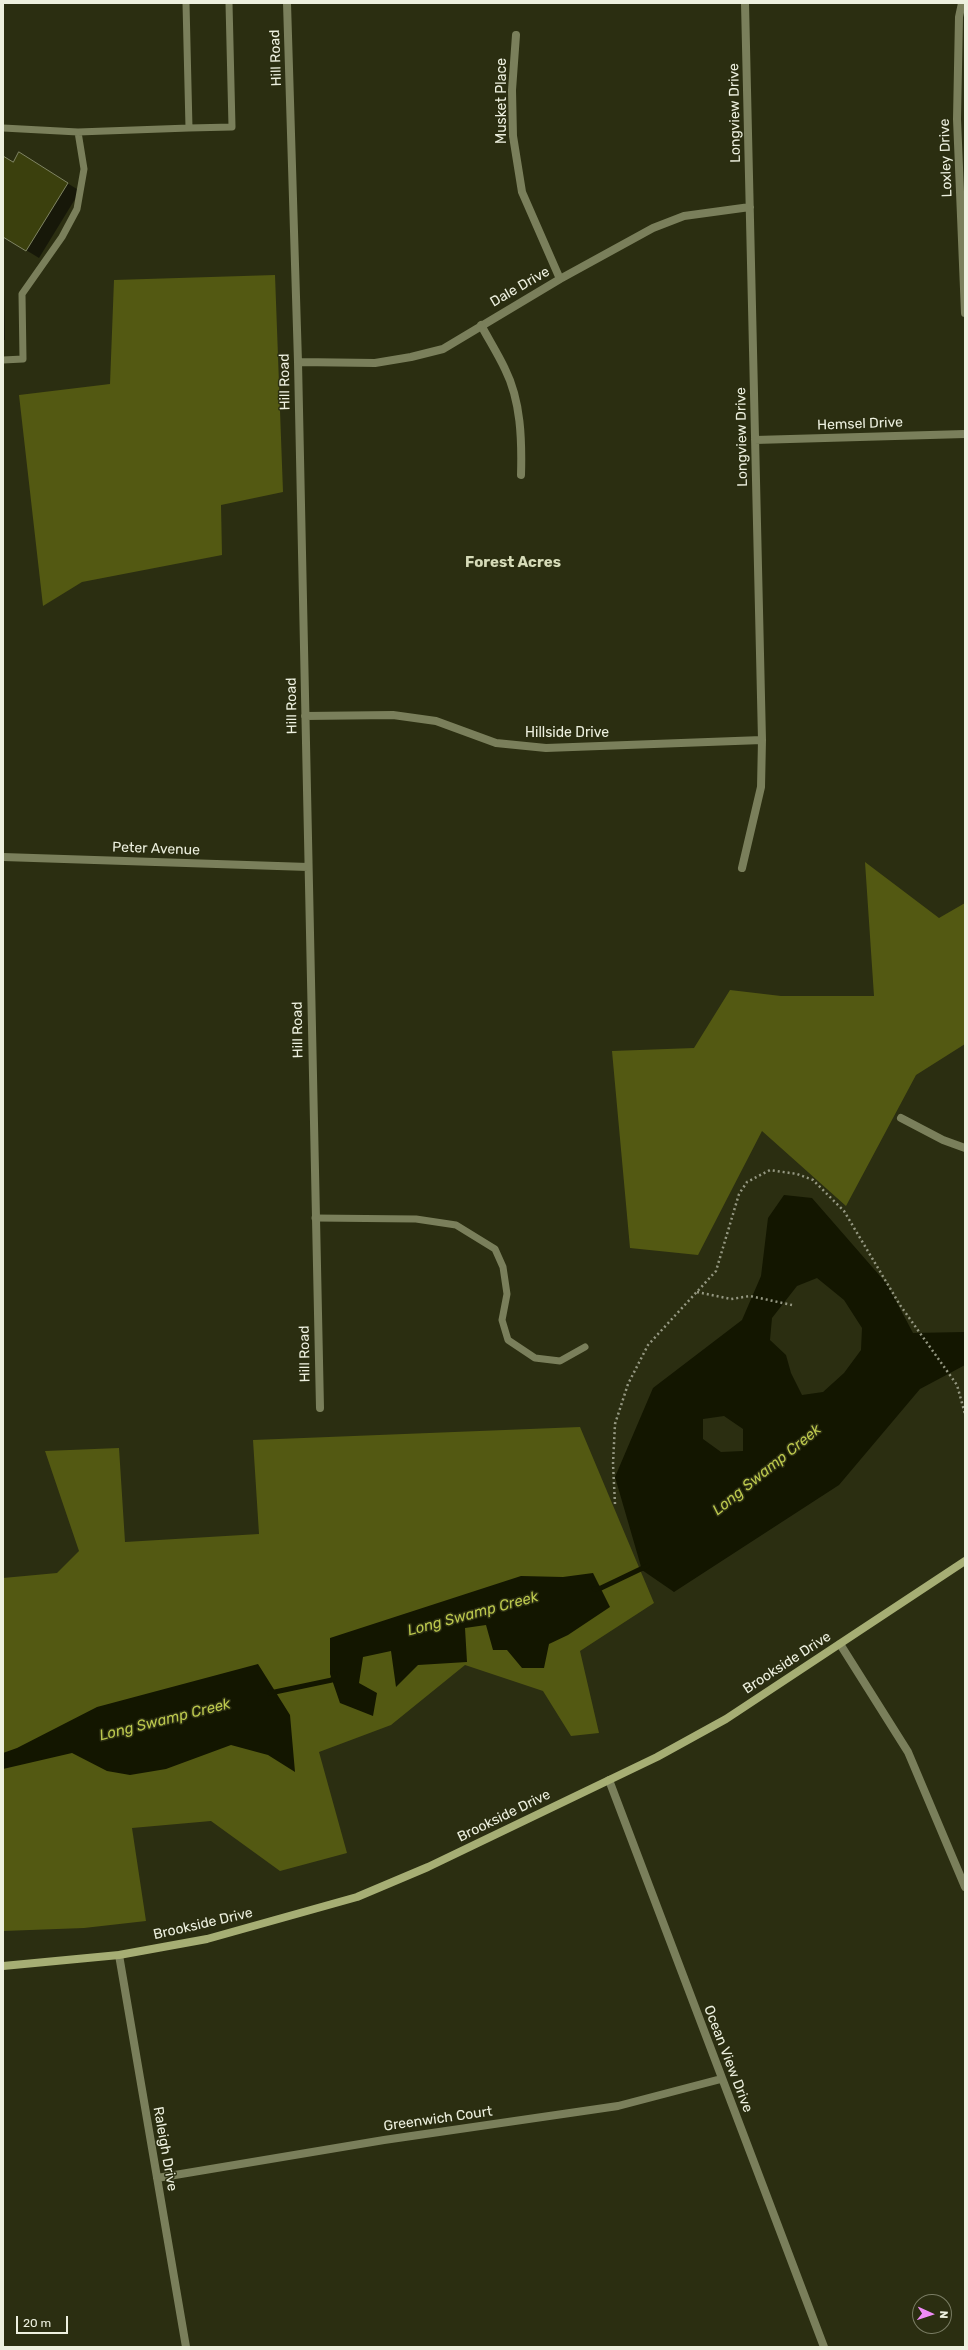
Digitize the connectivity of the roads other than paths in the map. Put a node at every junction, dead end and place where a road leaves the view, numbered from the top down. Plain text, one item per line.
1 (186, 3) edge
2 (229, 3) edge
3 (287, 3) edge
4 (745, 3) edge
5 (962, 3) edge
6 (516, 35) dead end
7 (3, 128) edge
8 (189, 128) junction
9 (78, 132) junction
10 (750, 207) junction
11 (560, 279) junction
12 (965, 313) edge
13 (481, 325) junction
14 (3, 360) edge
15 (298, 362) junction
16 (965, 434) edge
17 (755, 440) junction
18 (521, 475) dead end
19 (305, 716) junction
20 (762, 740) junction
21 (3, 857) edge
22 (308, 867) junction
23 (742, 868) dead end
24 (901, 1118) dead end
25 (965, 1148) edge
26 (315, 1218) junction
27 (585, 1347) dead end
28 (320, 1408) dead end
29 (965, 1561) edge
30 (840, 1644) junction
31 (609, 1780) junction
32 (965, 1887) edge
33 (119, 1955) junction
34 (3, 1966) edge
35 (722, 2079) junction
36 (157, 2178) junction
37 (186, 2347) edge
38 (824, 2347) edge

1 - 8 lane
2 - 8 lane
3 - 15 street, Hill Road
4 - 10 street, Longview Drive
5 - 12 street, Loxley Drive
6 - 11 street, Musket Place
7 - 9 lane
8 - 9 lane
9 - 14 lane
10 - 11 street, Dale Drive
10 - 17 street, Longview Drive
11 - 13 street, Dale Drive
13 - 15 street, Dale Drive
13 - 18 street
15 - 19 street, Hill Road
16 - 17 street, Hemsel Drive
17 - 20 street, Longview Drive
19 - 20 street, Hillside Drive
19 - 22 street, Hill Road
20 - 23 street, Longview Drive
21 - 22 street, Peter Avenue
22 - 26 street, Hill Road
24 - 25 street
26 - 27 lane
26 - 28 street, Hill Road
29 - 30 street, Brookside Drive
30 - 31 street, Brookside Drive
30 - 32 street
31 - 33 street, Brookside Drive
31 - 35 street, Ocean View Drive
33 - 34 street, Brookside Drive
33 - 36 street, Raleigh Drive
35 - 36 street, Greenwich Court
35 - 38 street, Ocean View Drive
36 - 37 street, Raleigh Drive

